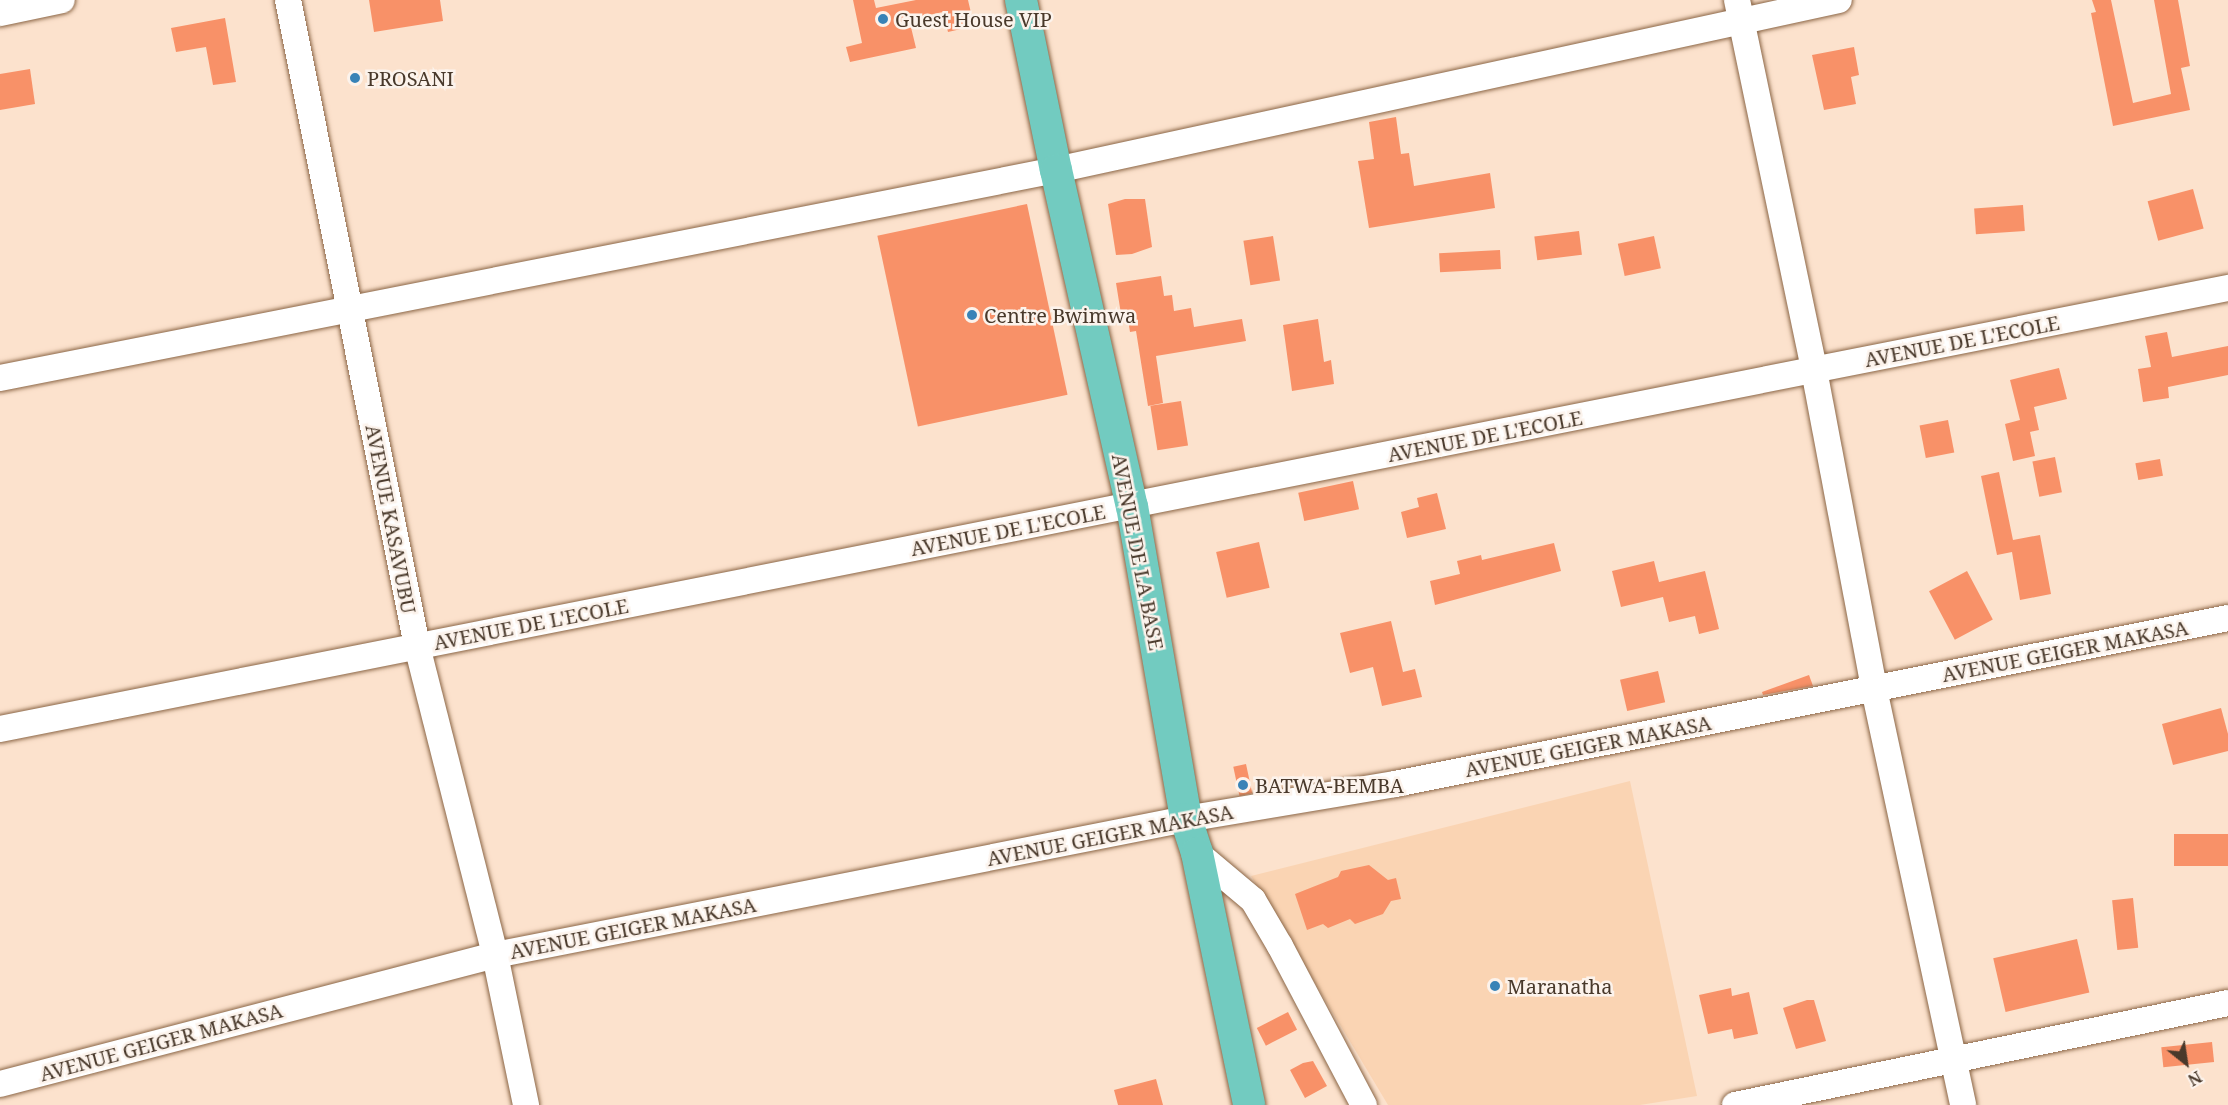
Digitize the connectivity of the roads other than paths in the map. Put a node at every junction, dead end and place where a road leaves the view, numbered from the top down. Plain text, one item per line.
1 (62, 0) edge
2 (288, 0) edge
3 (1021, 0) edge
4 (1839, 0) edge
5 (1739, 10) edge
6 (0, 13) edge
7 (1056, 170) junction
8 (2228, 288) edge
9 (350, 312) junction
10 (1814, 370) junction
11 (0, 378) edge
12 (1132, 506) junction
13 (2228, 618) edge
14 (417, 646) junction
15 (1874, 689) junction
16 (0, 729) edge
17 (1186, 819) junction
18 (1197, 853) junction
19 (495, 955) junction
20 (2228, 1003) edge
21 (1953, 1060) junction
22 (0, 1084) edge
23 (0, 1099) edge
24 (2, 1105) edge
25 (526, 1105) edge
26 (1249, 1105) edge
27 (1364, 1105) edge
28 (1735, 1105) edge
29 (1963, 1105) edge

1 - 6 street
2 - 9 street, AVENUE KASAVUBU
3 - 7 main road, AVENUE DE LA BASE
4 - 5 street
5 - 7 street
5 - 10 street
7 - 9 street
7 - 12 main road, AVENUE DE LA BASE
8 - 10 street, AVENUE DE L'ECOLE
9 - 11 street
9 - 14 street, AVENUE KASAVUBU
10 - 12 street, AVENUE DE L'ECOLE
10 - 15 street
12 - 14 street, AVENUE DE L'ECOLE
12 - 17 main road, AVENUE DE LA BASE
13 - 15 street, AVENUE GEIGER MAKASA
14 - 16 street, AVENUE DE L'ECOLE
14 - 19 street, AVENUE KASAVUBU
15 - 17 street, AVENUE GEIGER MAKASA
15 - 21 street
17 - 18 main road, AVENUE DE LA BASE
17 - 19 street, AVENUE GEIGER MAKASA
18 - 26 main road, AVENUE DE LA BASE
18 - 27 street
19 - 22 street, AVENUE GEIGER MAKASA
19 - 25 street, AVENUE KASAVUBU
20 - 21 street
21 - 28 street
21 - 29 street
23 - 24 street

